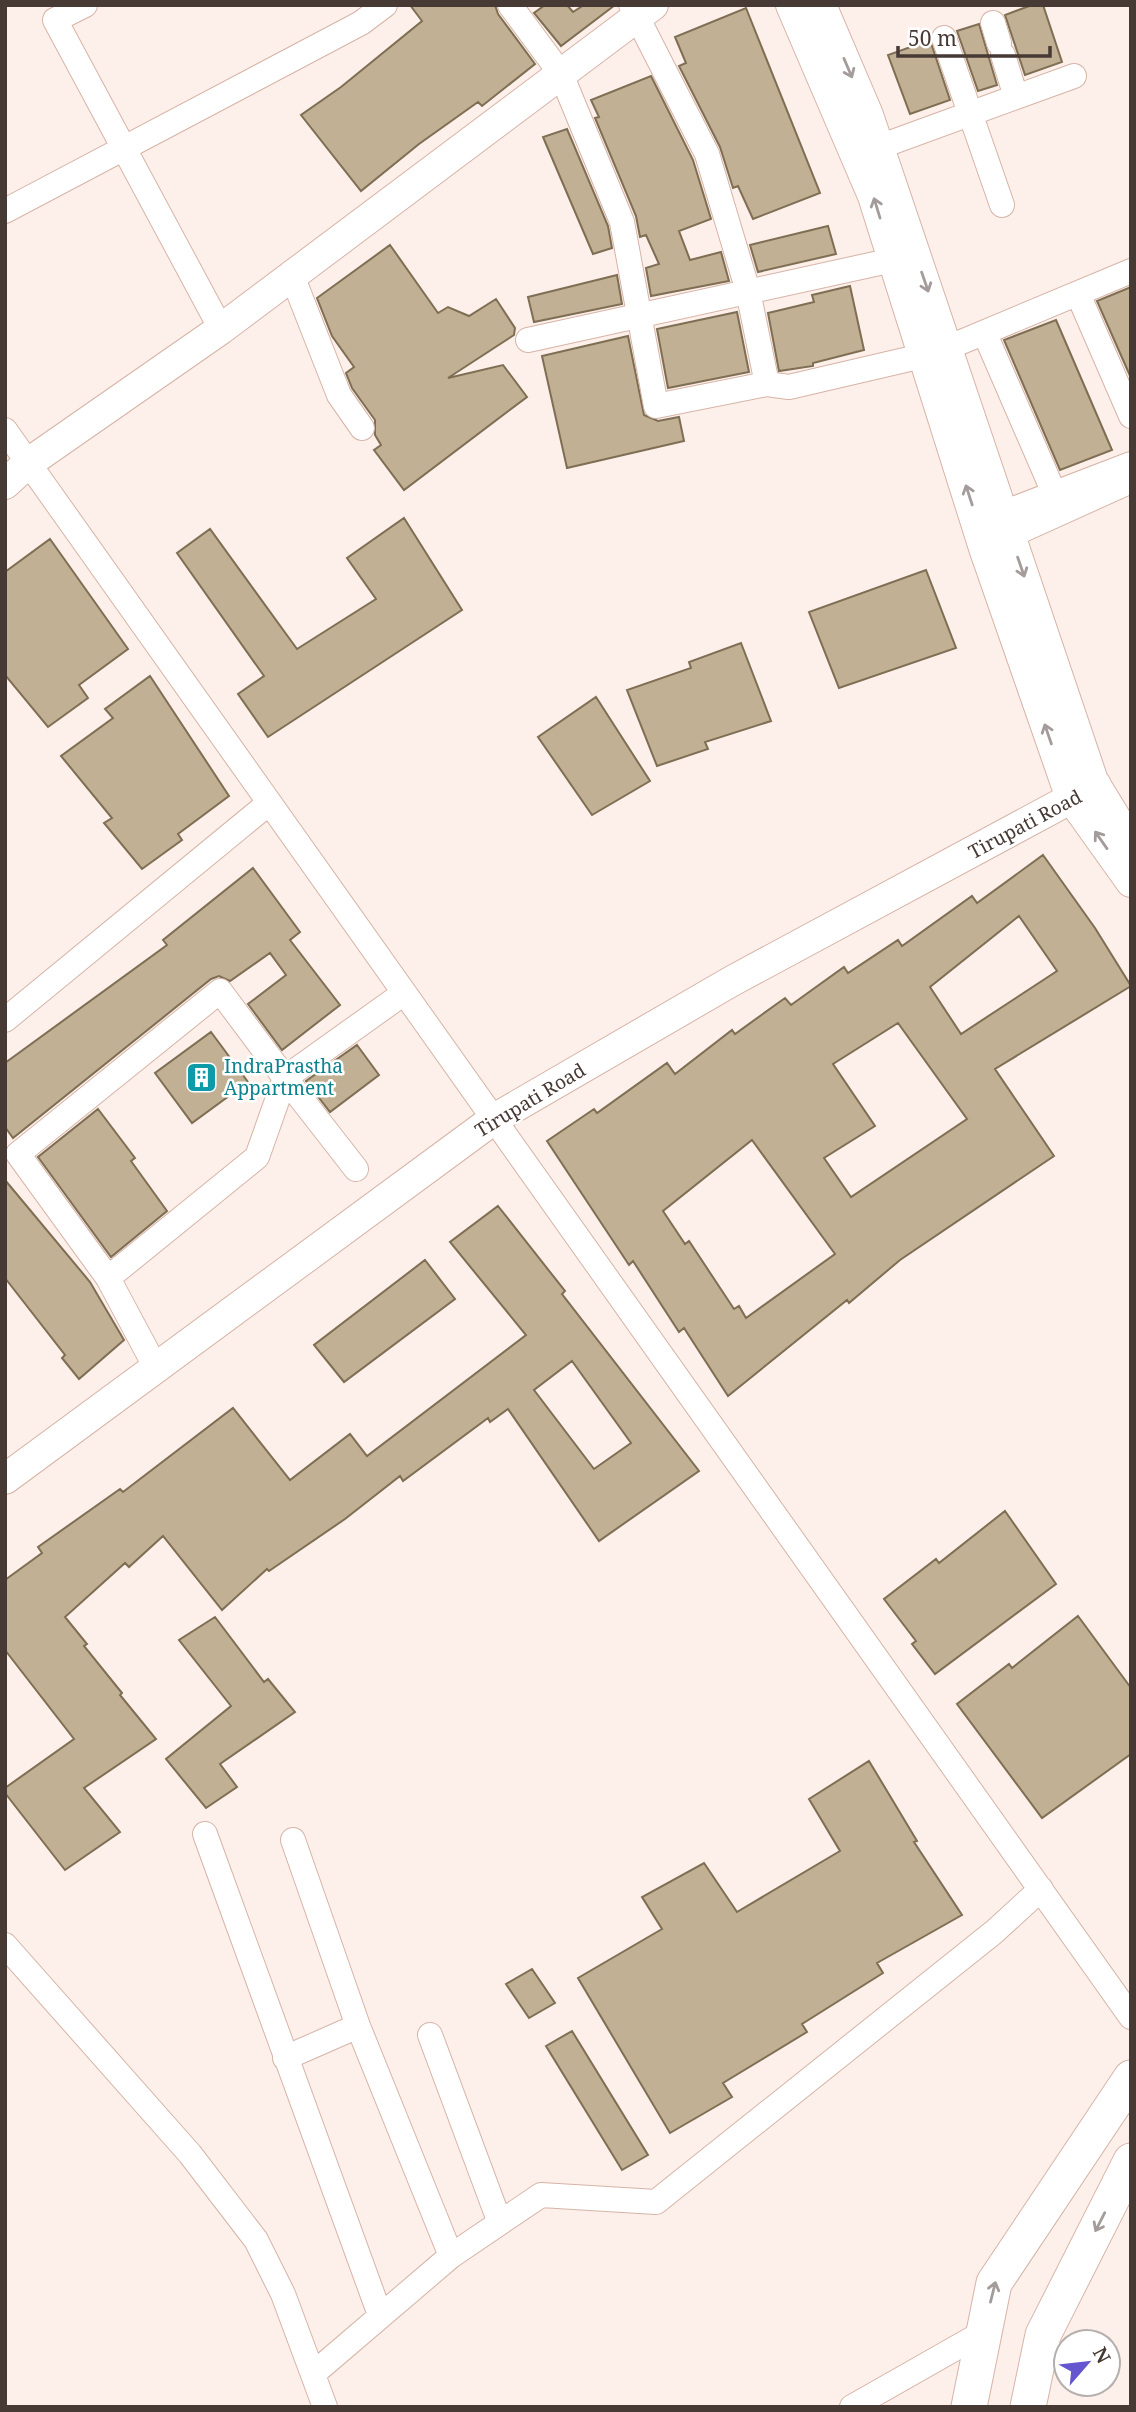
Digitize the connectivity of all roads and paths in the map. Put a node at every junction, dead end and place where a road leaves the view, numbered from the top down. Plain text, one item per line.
1 (85, 5) edge
2 (385, 5) edge
3 (510, 5) edge
4 (791, 5) edge
5 (821, 5) edge
6 (641, 9) edge
7 (51, 13) edge
8 (944, 38) dead end
9 (998, 40) dead end
10 (561, 74) junction
11 (1074, 76) dead end
12 (1016, 97) junction
13 (971, 114) junction
14 (878, 147) junction
15 (125, 150) junction
16 (1002, 205) dead end
17 (5, 211) edge
18 (893, 260) junction
19 (1131, 271) edge
20 (291, 273) junction
21 (748, 291) junction
22 (1078, 294) junction
23 (640, 315) junction
24 (221, 329) junction
25 (985, 334) junction
26 (528, 340) dead end
27 (935, 352) junction
28 (767, 384) junction
29 (1131, 416) edge
30 (362, 428) dead end
31 (5, 430) edge
32 (27, 464) junction
33 (1131, 464) edge
34 (1131, 481) edge
35 (5, 484) edge
36 (1054, 493) junction
37 (999, 532) junction
38 (1084, 792) junction
39 (269, 803) junction
40 (1131, 843) edge
41 (1131, 882) edge
42 (404, 993) junction
43 (5, 1020) edge
44 (285, 1078) junction
45 (494, 1119) junction
46 (356, 1169) dead end
47 (107, 1278) junction
48 (156, 1368) junction
49 (5, 1479) edge
50 (205, 1834) dead end
51 (293, 1840) dead end
52 (1041, 1889) junction
53 (5, 1945) edge
54 (1131, 2017) edge
55 (358, 2026) junction
56 (429, 2035) dead end
57 (285, 2058) junction
58 (1131, 2078) edge
59 (1131, 2161) edge
60 (500, 2223) junction
61 (451, 2256) junction
62 (380, 2315) junction
63 (984, 2332) junction
64 (313, 2374) junction
65 (325, 2407) edge
66 (852, 2407) edge
67 (969, 2407) edge
68 (1028, 2407) edge

1 - 7 street
2 - 15 street
3 - 10 street
18 -> 4 street
5 -> 14 street
6 - 10 street
6 - 21 street
7 - 15 street
8 - 13 street
9 - 12 street
10 - 20 street
10 - 23 street
11 - 12 street
12 - 13 street
13 - 14 street
13 - 16 street
14 -> 27 street
15 - 17 street
15 - 24 street
18 - 21 street
18 - 27 street
19 - 22 street
20 - 24 street
20 - 30 street
21 - 23 street
21 - 28 street
22 - 25 street
22 - 29 street
23 - 26 street
23 - 28 street
24 - 32 street
25 - 27 street
25 - 36 street
27 - 28 street
37 -> 27 street
27 - 37 street
31 - 32 street
32 - 35 street
32 - 39 street
33 - 36 street
34 - 37 street
36 - 37 street
37 - 38 street
38 - 40 street
41 -> 38 street
38 - 45 street, Tirupati Road
39 - 42 street
39 - 43 street
42 - 44 street
42 - 45 street
44 - 46 street
44 - 47 street
44 - 47 street
45 - 48 street, Tirupati Road
45 - 52 street
47 - 48 street
48 - 49 street, Tirupati Road
50 - 57 street
51 - 55 street
52 - 54 street
52 - 60 street
53 - 64 street
55 - 57 street
55 - 61 street
56 - 60 street
57 - 62 street
63 -> 58 main road
59 -> 68 main road
60 - 61 street
61 - 62 street
62 - 64 street
63 - 66 street
63 - 67 main road
64 - 65 street

